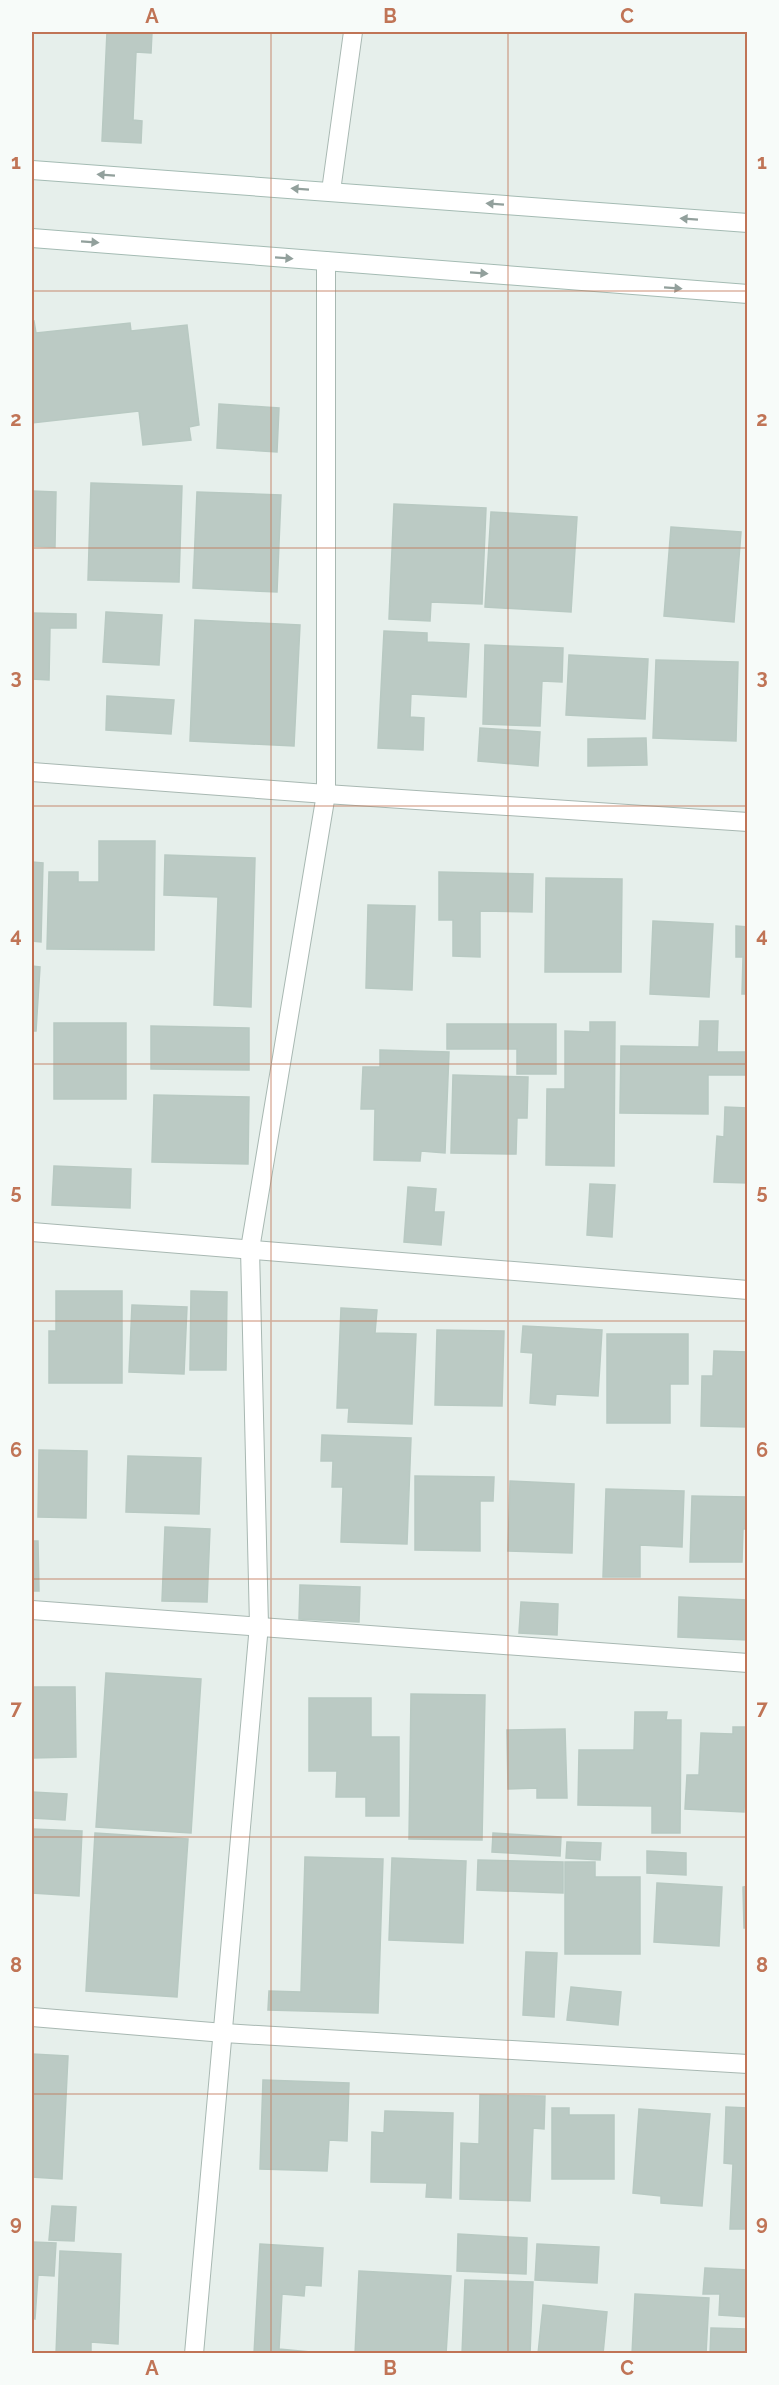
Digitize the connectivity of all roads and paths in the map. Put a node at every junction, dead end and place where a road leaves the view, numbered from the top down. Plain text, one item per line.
1 (353, 32) edge
2 (32, 170) edge
3 (331, 191) junction
4 (747, 223) edge
5 (32, 238) edge
6 (327, 261) junction
7 (747, 294) edge
8 (32, 772) edge
9 (326, 794) junction
10 (747, 822) edge
11 (32, 1232) edge
12 (250, 1249) junction
13 (747, 1290) edge
14 (32, 1610) edge
15 (259, 1625) junction
16 (747, 1663) edge
17 (32, 2017) edge
18 (224, 2032) junction
19 (747, 2064) edge
20 (194, 2354) edge

1 - 3 street
3 -> 2 street
4 -> 3 street
5 -> 6 street
6 -> 7 street
6 - 9 street
8 - 9 street
9 - 10 street
9 - 12 street
11 - 12 street
12 - 13 street
12 - 15 street
14 - 15 street
15 - 16 street
15 - 18 street
17 - 18 street
18 - 19 street
18 - 20 street

